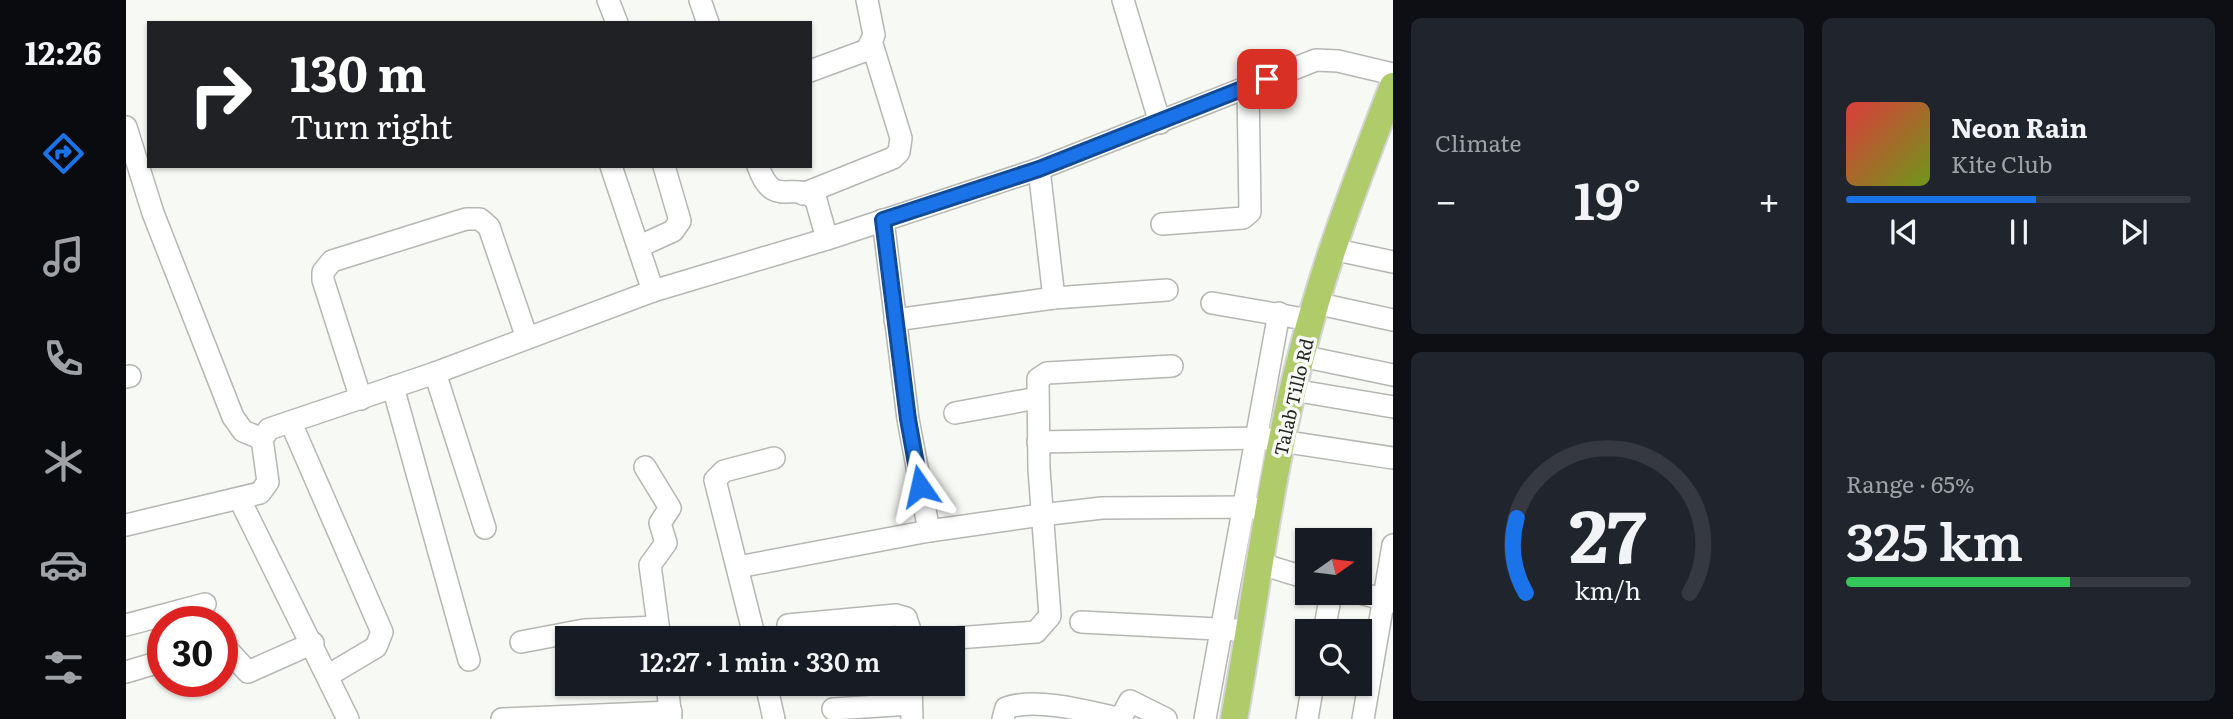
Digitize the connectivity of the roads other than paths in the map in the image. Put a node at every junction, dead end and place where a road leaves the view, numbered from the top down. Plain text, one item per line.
1 (608, 0) edge
2 (700, 0) edge
3 (867, 0) edge
4 (1123, 0) edge
5 (616, 21) edge
6 (707, 21) edge
7 (872, 44) junction
8 (812, 70) edge
9 (1393, 74) edge
10 (1248, 87) junction
11 (1393, 87) edge
12 (1160, 123) junction
13 (126, 127) edge
14 (612, 168) edge
15 (665, 168) edge
16 (759, 168) edge
17 (1039, 169) junction
18 (803, 194) junction
19 (883, 220) junction
20 (1162, 224) dead end
21 (827, 239) junction
22 (640, 246) junction
23 (1332, 249) junction
24 (1393, 262) edge
25 (1167, 290) dead end
26 (653, 291) junction
27 (1054, 298) junction
28 (1212, 303) dead end
29 (1297, 313) junction
30 (895, 320) junction
31 (1393, 320) edge
32 (527, 338) junction
33 (1301, 356) junction
34 (1172, 366) dead end
35 (435, 373) junction
36 (1393, 375) edge
37 (393, 387) junction
38 (1293, 390) junction
39 (1037, 398) junction
40 (360, 399) junction
41 (1393, 407) edge
42 (956, 413) dead end
43 (291, 424) junction
44 (1268, 438) junction
45 (262, 439) junction
46 (1038, 442) junction
47 (774, 458) dead end
48 (1393, 458) edge
49 (645, 467) dead end
50 (240, 500) junction
51 (1254, 509) junction
52 (1041, 515) junction
53 (126, 525) edge
54 (485, 528) dead end
55 (929, 531) junction
56 (1393, 545) edge
57 (1261, 564) junction
58 (738, 567) junction
59 (1295, 574) edge
60 (1387, 601) edge
61 (205, 604) dead end
62 (1081, 622) dead end
63 (126, 625) edge
64 (788, 625) dead end
65 (658, 626) edge
66 (752, 626) edge
67 (909, 626) edge
68 (1233, 629) junction
69 (555, 636) edge
70 (965, 638) edge
71 (521, 642) dead end
72 (313, 643) junction
73 (469, 660) dead end
74 (238, 661) edge
75 (147, 666) edge
76 (126, 672) edge
77 (329, 675) junction
78 (669, 696) edge
79 (769, 696) edge
80 (1312, 696) edge
81 (911, 702) edge
82 (833, 709) dead end
83 (671, 715) edge
84 (348, 719) edge
85 (502, 719) edge
86 (774, 719) edge
87 (1003, 719) edge
88 (1166, 719) edge
89 (1205, 719) edge
90 (1234, 719) edge
91 (1307, 719) edge
92 (1363, 719) edge

1 - 5 street
2 - 6 street
3 - 7 street
4 - 12 street
7 - 8 street
7 - 18 street
9 - 10 street
10 - 12 street
10 - 20 street
11 - 23 main road, Talab Tillo Rd
12 - 17 street
13 - 45 street
14 - 22 street
15 - 22 street
16 - 18 street
17 - 19 street
17 - 27 street
18 - 21 street
19 - 21 street
19 - 30 street
21 - 26 street
22 - 26 street
23 - 24 street
23 - 29 main road, Talab Tillo Rd
25 - 27 street
26 - 32 street
27 - 30 street
28 - 29 street
29 - 31 street
29 - 33 main road, Talab Tillo Rd
29 - 44 street
30 - 55 street
32 - 35 street
32 - 40 street
33 - 36 street
33 - 38 main road, Talab Tillo Rd
34 - 39 street
35 - 37 street
35 - 54 street
37 - 40 street
37 - 73 street
38 - 41 street
38 - 44 main road, Talab Tillo Rd
39 - 42 street
39 - 46 street
40 - 43 street
43 - 45 street
43 - 77 street
44 - 46 street
44 - 48 street
44 - 51 main road, Talab Tillo Rd
45 - 50 street
46 - 52 street
47 - 58 street
49 - 65 street
50 - 53 street
50 - 72 street
51 - 52 street
51 - 57 main road, Talab Tillo Rd
51 - 68 street
52 - 55 street
52 - 70 street
55 - 58 street
56 - 60 street
57 - 59 street
57 - 68 main road, Talab Tillo Rd
58 - 66 street
60 - 92 street
61 - 63 street
62 - 68 street
64 - 67 street
68 - 89 street
68 - 90 main road, Talab Tillo Rd
69 - 71 street
72 - 74 street
72 - 77 street
75 - 76 street
77 - 84 street
78 - 83 street
79 - 86 street
80 - 91 street
81 - 82 street
83 - 85 street
87 - 88 street

